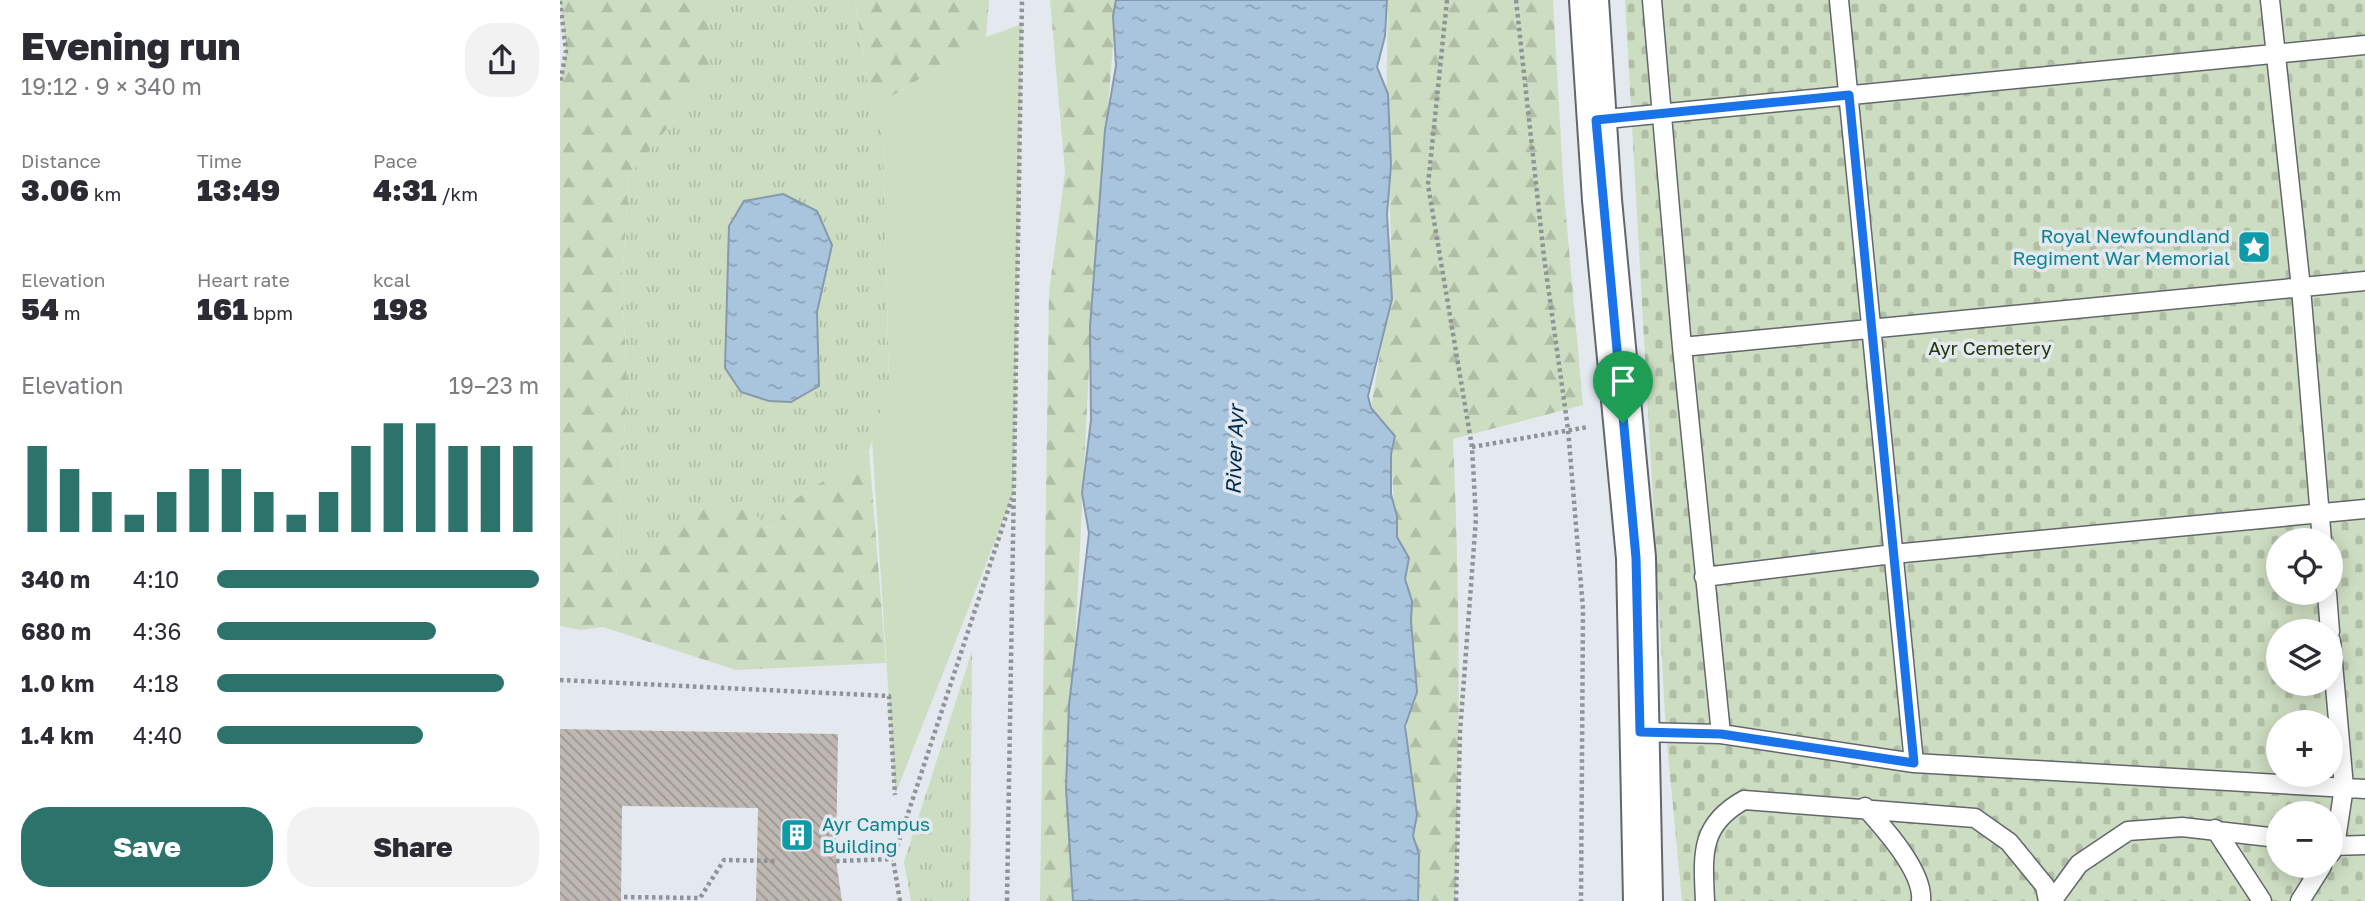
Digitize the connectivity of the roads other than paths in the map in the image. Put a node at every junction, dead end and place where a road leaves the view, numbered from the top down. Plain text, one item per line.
1 (1590, 0) edge
2 (1652, 0) edge
3 (1839, 0) edge
4 (2270, 0) edge
5 (2365, 45) edge
6 (2274, 54) junction
7 (1849, 95) junction
8 (1660, 113) junction
9 (1596, 120) junction
10 (2365, 281) edge
11 (2301, 288) junction
12 (1871, 328) junction
13 (1682, 348) junction
14 (2365, 509) edge
15 (2320, 514) junction
16 (2321, 528) edge
17 (1893, 554) junction
18 (1704, 577) junction
19 (2336, 696) edge
20 (1640, 732) junction
21 (1721, 734) junction
22 (1914, 763) junction
23 (2344, 788) junction
24 (2365, 789) edge
25 (2341, 801) edge
26 (1865, 807) junction
27 (2215, 829) junction
28 (2266, 836) edge
29 (2365, 845) edge
30 (2343, 847) edge
31 (2314, 878) edge
32 (1643, 901) edge
33 (1705, 901) edge
34 (1921, 901) edge
35 (2050, 901) edge
36 (2262, 901) edge
37 (2300, 901) edge

1 - 9 main road
2 - 8 lane
3 - 7 lane
4 - 6 lane
5 - 6 lane
6 - 7 lane
6 - 11 lane
7 - 8 lane
7 - 12 lane
8 - 9 lane
8 - 13 lane
9 - 20 main road
10 - 11 lane
11 - 12 lane
11 - 15 lane
12 - 13 lane
12 - 17 lane
13 - 18 lane
14 - 15 lane
15 - 16 lane
15 - 17 lane
17 - 18 lane
17 - 22 lane
18 - 21 lane
19 - 23 lane
20 - 21 lane
20 - 32 main road
21 - 22 lane
22 - 23 lane
23 - 24 lane
23 - 25 lane
26 - 33 lane
26 - 34 lane
26 - 35 lane
27 - 28 lane
27 - 35 lane
27 - 36 lane
29 - 30 lane
31 - 37 lane

